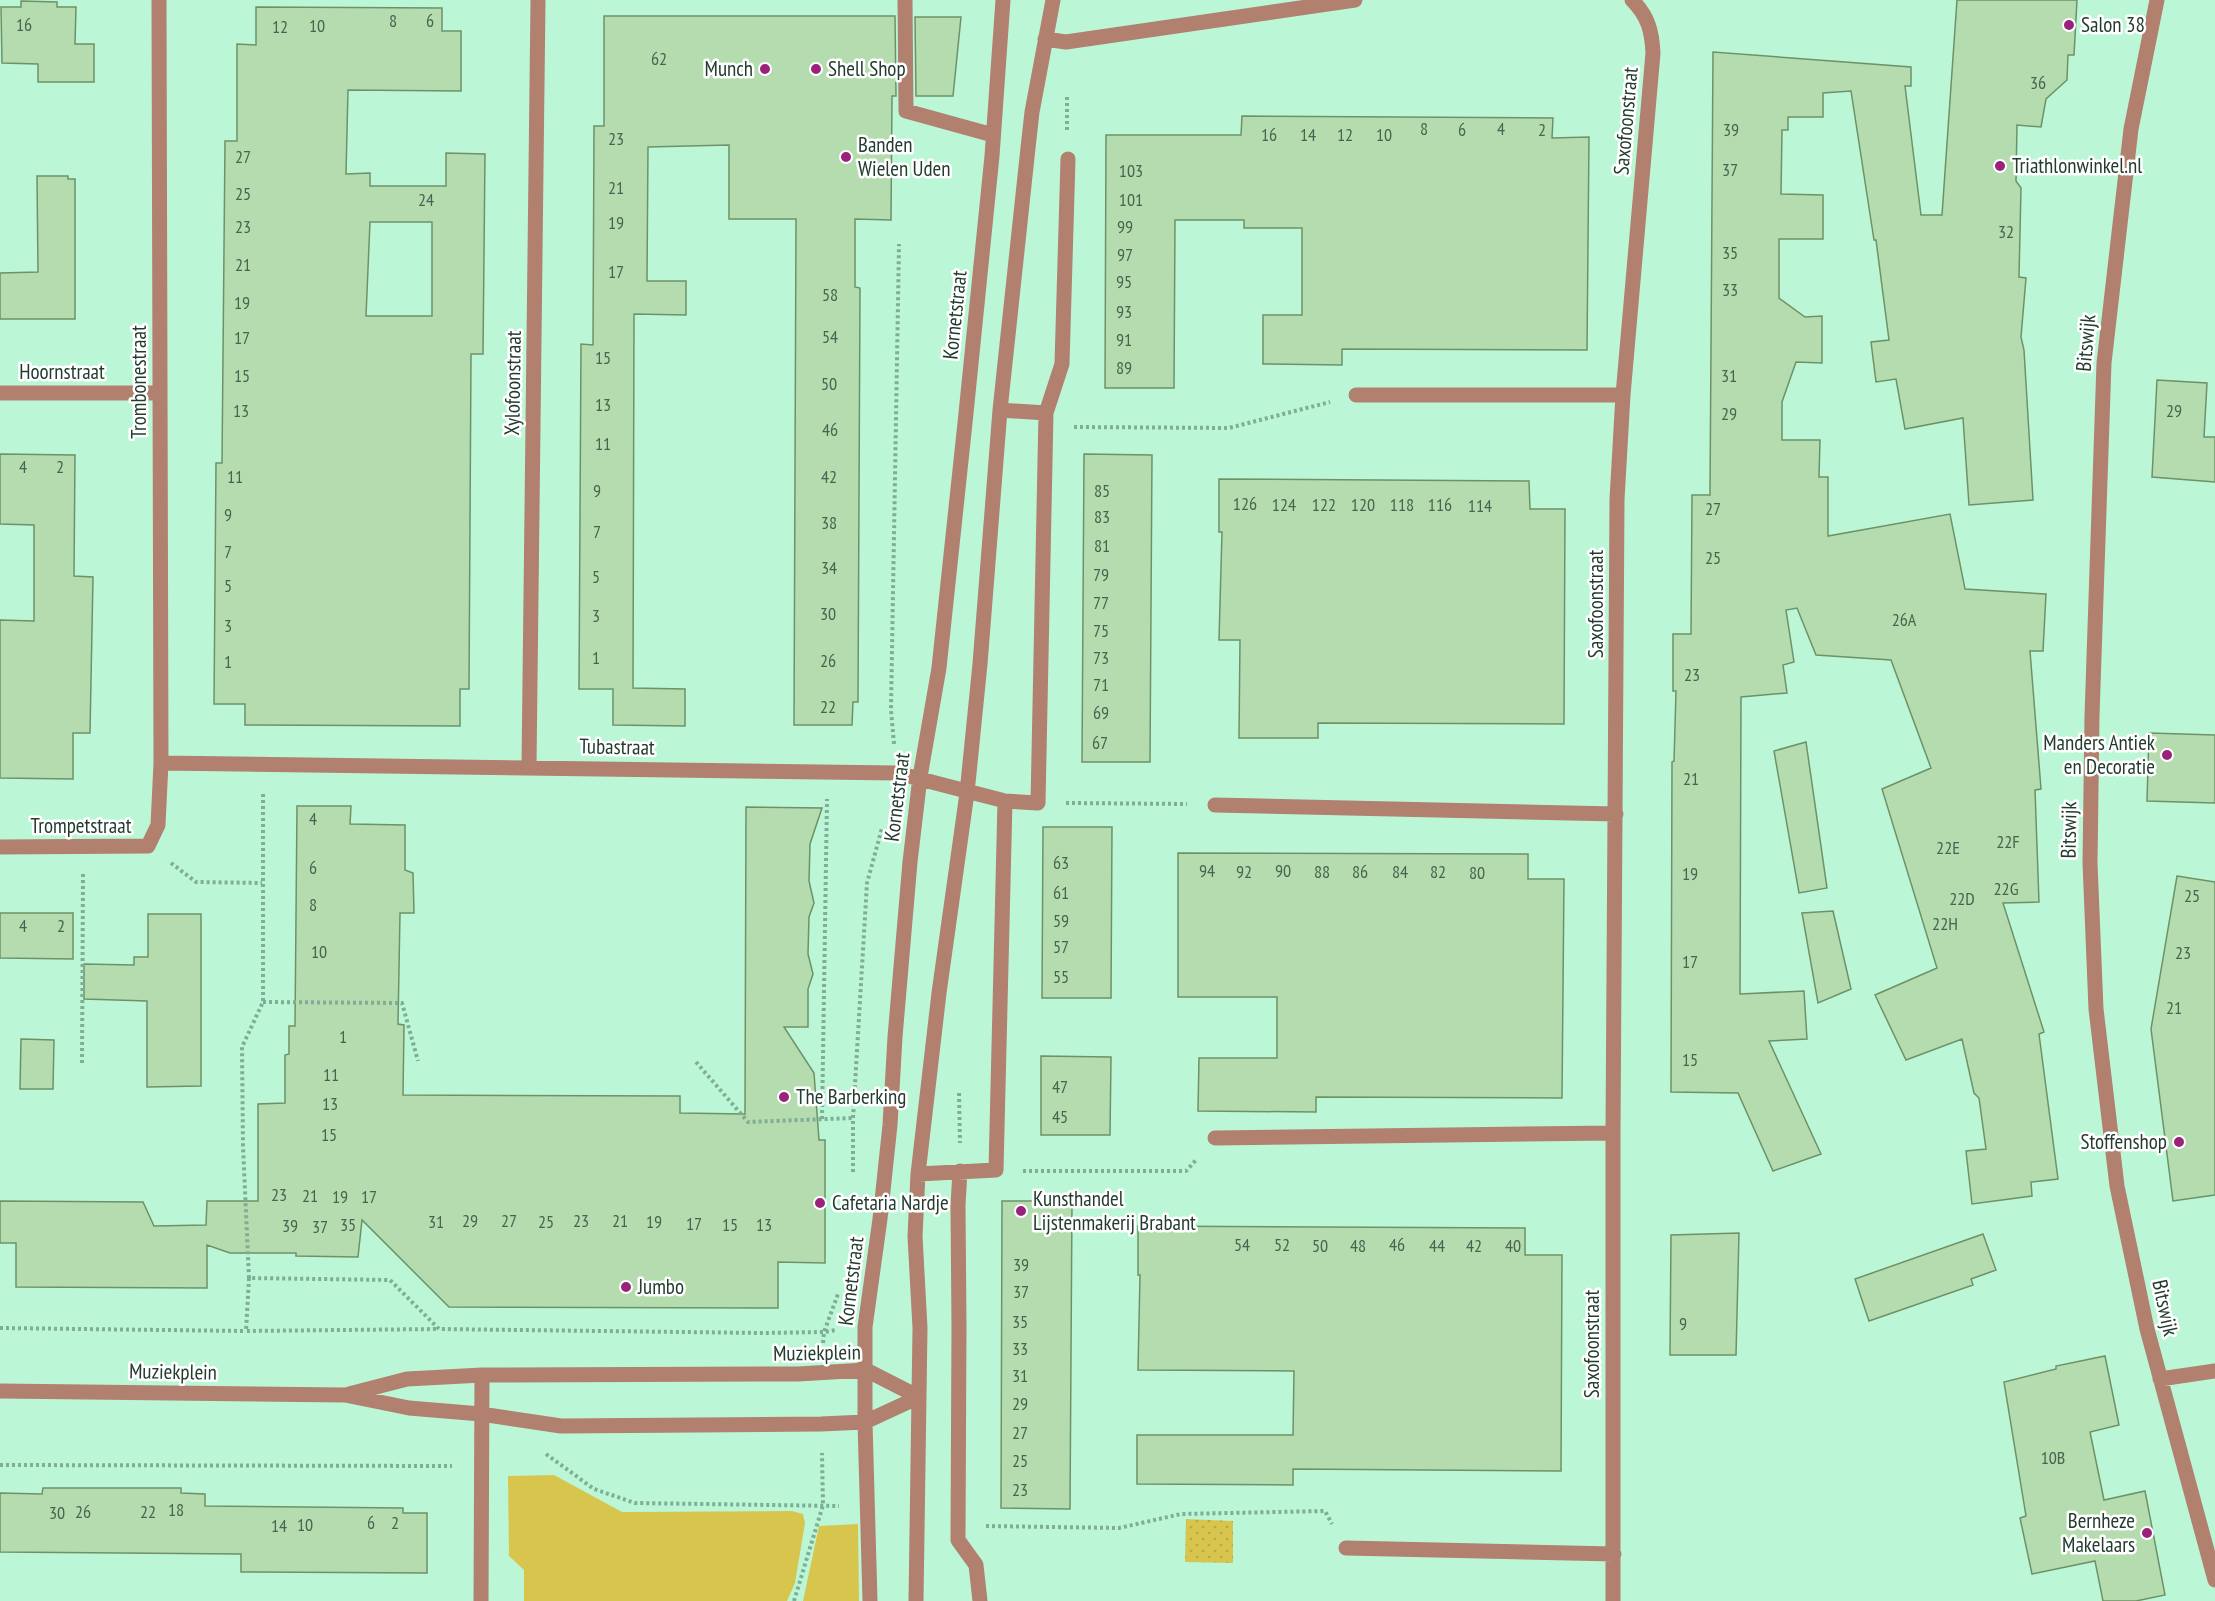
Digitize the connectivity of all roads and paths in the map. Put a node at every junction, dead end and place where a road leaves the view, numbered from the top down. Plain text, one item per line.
1 (159, 0) edge
2 (538, 0) edge
3 (905, 0) edge
4 (1003, 0) edge
5 (1053, 0) edge
6 (1354, 0) edge
7 (1632, 0) edge
8 (2157, 0) edge
9 (1046, 39) junction
10 (1066, 42) junction
11 (993, 135) junction
12 (1068, 159) joint
13 (899, 244) dead end
14 (0, 393) edge
15 (160, 393) junction
16 (1356, 395) joint
17 (1623, 395) junction
18 (1000, 410) junction
19 (1046, 419) junction
20 (161, 763) junction
21 (264, 764) junction
22 (529, 766) junction
23 (828, 771) junction
24 (897, 773) junction
25 (920, 777) junction
26 (967, 793) junction
27 (1005, 801) junction
28 (1038, 804) junction
29 (1215, 805) joint
30 (1616, 814) junction
31 (148, 846) junction
32 (0, 847) edge
33 (83, 847) junction
34 (262, 883) junction
35 (263, 1002) junction
36 (418, 1061) dead end
37 (696, 1062) dead end
38 (82, 1063) dead end
39 (853, 1118) dead end
40 (822, 1119) junction
41 (1613, 1133) junction
42 (1215, 1138) joint
43 (996, 1170) junction
44 (960, 1171) junction
45 (918, 1174) junction
46 (249, 1278) junction
47 (0, 1328) edge
48 (440, 1329) junction
49 (246, 1331) junction
50 (824, 1332) dead end
51 (866, 1370) junction
52 (2215, 1371) edge
53 (482, 1375) junction
54 (2160, 1379) junction
55 (0, 1391) edge
56 (345, 1395) junction
57 (919, 1397) junction
58 (482, 1414) junction
59 (865, 1422) junction
60 (541, 1451) dead end
61 (0, 1465) edge
62 (482, 1466) junction
63 (958, 1526) junction
64 (1346, 1548) joint
65 (1614, 1554) junction
66 (2215, 1580) edge
67 (481, 1601) edge
68 (794, 1601) edge
69 (870, 1601) edge
70 (916, 1601) edge
71 (980, 1601) edge
72 (1613, 1601) edge

1 - 15 street, Trombonestraat
2 - 22 street, Xylofoonstraat
3 - 11 street
4 - 11 street, Kornetstraat
5 - 9 street
6 - 10 street
7 - 17 street, Saxofoonstraat
8 - 54 street, Bitswijk
9 - 10 street
9 - 18 street
10 - 12 path
11 - 25 street, Kornetstraat
12 - 19 street
13 - 24 path
14 - 15 street, Hoornstraat
15 - 20 street, Trombonestraat
16 - 17 street
16 - 19 path
17 - 30 street, Saxofoonstraat
18 - 19 street
18 - 26 street
19 - 28 street
20 - 21 street, Tubastraat
20 - 31 street, Trompetstraat
21 - 22 street, Tubastraat
21 - 34 path
22 - 23 street, Tubastraat
23 - 24 street, Tubastraat
23 - 40 path
24 - 25 street, Tubastraat
25 - 26 street, Tubastraat
25 - 51 street, Kornetstraat
26 - 27 street
26 - 45 street
27 - 28 street
27 - 43 street
28 - 29 path
29 - 30 street
30 - 41 street, Saxofoonstraat
31 - 33 street, Trompetstraat
31 - 34 path
32 - 33 street, Trompetstraat
33 - 38 path
34 - 35 path
35 - 36 path
35 - 46 path
37 - 40 path
39 - 40 path
41 - 42 street
41 - 65 street, Saxofoonstraat
42 - 43 path
43 - 44 street
44 - 45 street
44 - 63 street
45 - 57 street
46 - 48 path
46 - 49 path
47 - 49 path
48 - 49 path
48 - 50 path
51 - 53 street, Muziekplein
51 - 57 street, Muziekplein
51 - 59 street, Kornetstraat
52 - 54 street
53 - 56 street, Muziekplein
53 - 58 street
54 - 66 street, Bitswijk
55 - 56 street, Muziekplein
56 - 58 street, Muziekplein
57 - 59 street, Muziekplein
57 - 70 street
58 - 59 street, Muziekplein
58 - 62 street
59 - 69 street, Kornetstraat
60 - 68 path
61 - 62 path
62 - 67 street
63 - 64 path
63 - 71 street
64 - 65 street
65 - 72 street, Saxofoonstraat

